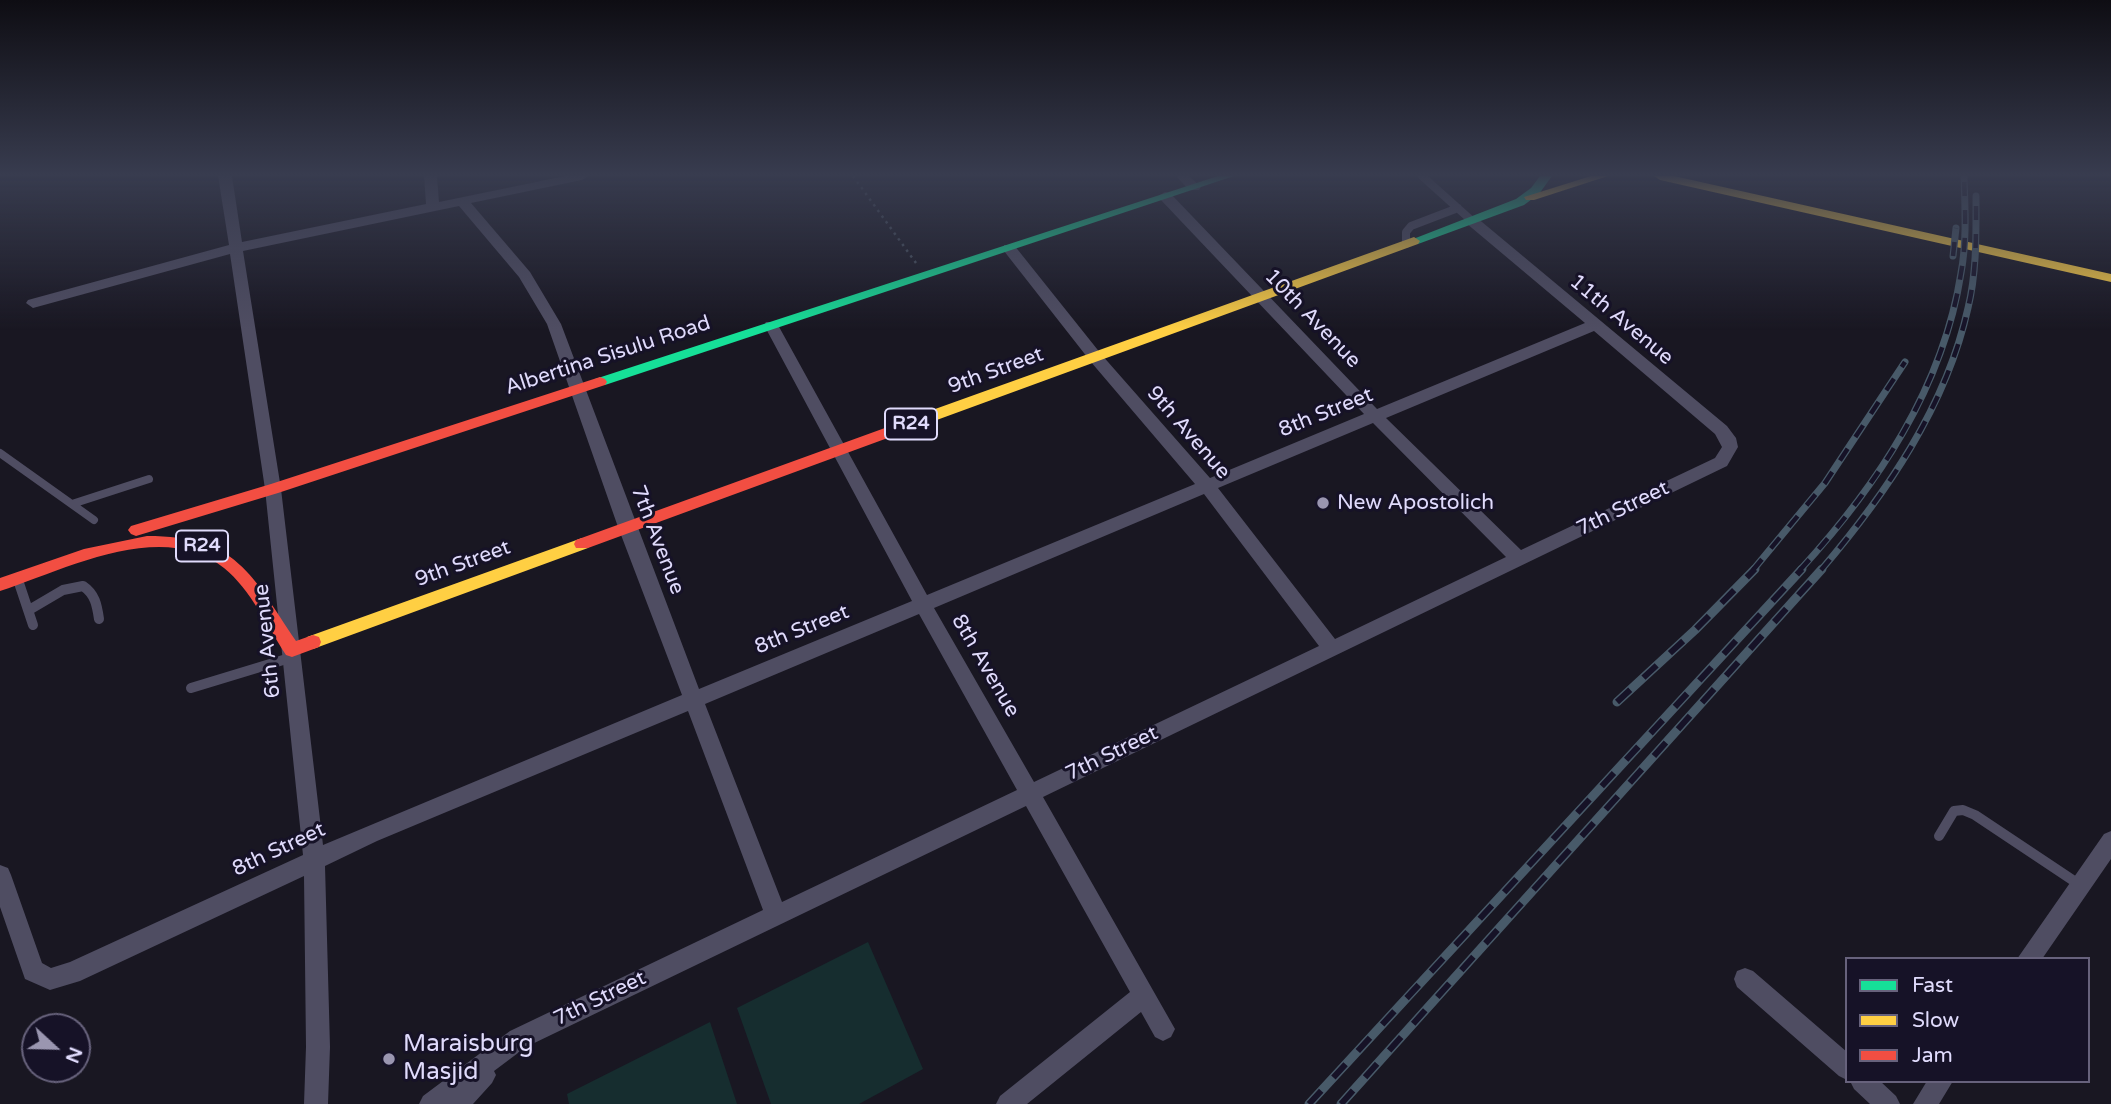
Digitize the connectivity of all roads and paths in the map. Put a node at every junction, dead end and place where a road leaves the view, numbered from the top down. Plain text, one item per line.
1 (232, 228) edge
2 (329, 228) edge
3 (484, 228) edge
4 (891, 228) edge
5 (1070, 228) edge
6 (1196, 228) edge
7 (1410, 228) edge
8 (1451, 228) edge
9 (1480, 228) edge
10 (1888, 228) edge
11 (1406, 244) junction
12 (235, 248) junction
13 (1009, 248) junction
14 (926, 276) junction
15 (2111, 278) edge
16 (1262, 296) junction
17 (33, 303) dead end
18 (771, 325) junction
19 (1594, 326) junction
20 (1096, 358) junction
21 (577, 389) junction
22 (1377, 418) junction
23 (838, 450) junction
24 (0, 453) edge
25 (1706, 470) joint
26 (149, 479) dead end
27 (1206, 485) junction
28 (273, 489) junction
29 (72, 504) junction
30 (94, 520) dead end
31 (626, 527) junction
32 (1519, 559) junction
33 (0, 572) edge
34 (18, 579) junction
35 (0, 584) edge
36 (923, 605) junction
37 (29, 610) junction
38 (99, 619) dead end
39 (33, 625) dead end
40 (1332, 649) junction
41 (293, 653) junction
42 (191, 688) dead end
43 (693, 700) junction
44 (1031, 793) junction
45 (1939, 836) dead end
46 (2111, 841) edge
47 (314, 858) junction
48 (0, 875) edge
49 (2080, 885) junction
50 (776, 915) junction
51 (2029, 957) edge
52 (1745, 979) dead end
53 (1144, 995) junction
54 (1163, 1029) dead end
55 (518, 1039) junction
56 (1845, 1066) edge
57 (1864, 1083) edge
58 (1940, 1083) edge
59 (316, 1104) edge
60 (430, 1104) edge
61 (456, 1104) edge
62 (1007, 1104) edge
63 (1888, 1104) edge
64 (1925, 1104) edge

1 - 12 street, 6th Avenue
2 - 12 street
3 - 21 street, 7th Avenue
4 - 14 path
5 - 13 main road, Albertina Sisulu Road / R24
6 - 16 street, 10th Avenue
7 - 11 lane
8 - 11 main road, 9th Street / R24
9 - 19 street, 11th Avenue
10 - 15 main road
11 - 16 main road, 9th Street / R24
12 - 17 street
12 - 28 street, 6th Avenue
13 - 14 main road, Albertina Sisulu Road / R24
13 - 20 street, 9th Avenue
14 - 18 main road, Albertina Sisulu Road / R24
16 - 20 main road, 9th Street / R24
16 - 22 street, 10th Avenue
18 - 21 main road, Albertina Sisulu Road / R24
18 - 23 street, 8th Avenue
19 - 22 street, 8th Street
19 - 25 street, 11th Avenue
20 - 23 main road, 9th Street / R24
20 - 27 street, 9th Avenue
21 - 28 main road, Albertina Sisulu Road / R24
21 - 31 street, 7th Avenue
22 - 27 street, 8th Street
22 - 32 street, 10th Avenue
23 - 31 main road, 9th Street / R24
23 - 36 street, 8th Avenue
24 - 29 lane
25 - 32 street, 7th Street
26 - 29 lane
27 - 36 street, 8th Street
27 - 40 street, 9th Avenue
28 - 33 main road, Albertina Sisulu Road / R24
28 - 41 street, 6th Avenue
29 - 30 lane
31 - 41 main road, 9th Street / R24
31 - 43 street, 7th Avenue
32 - 40 street, 7th Street
34 - 35 main road, R24
34 - 37 lane
34 - 41 main road, R24
36 - 43 street, 8th Street
36 - 44 street, 8th Avenue
37 - 38 lane
37 - 39 lane
40 - 44 street, 7th Street
41 - 42 lane
41 - 47 street, 6th Avenue
43 - 47 street, 8th Street
43 - 50 street, 7th Avenue
44 - 50 street, 7th Street
44 - 53 street, 8th Avenue
45 - 49 lane
46 - 49 street
47 - 48 street, 8th Street
47 - 59 street, 6th Avenue
49 - 51 street
50 - 55 street, 7th Street
52 - 56 street
53 - 54 street, 8th Avenue
53 - 62 street
55 - 60 street, 7th Street
55 - 61 street, 7th Street
57 - 63 street
58 - 64 street

